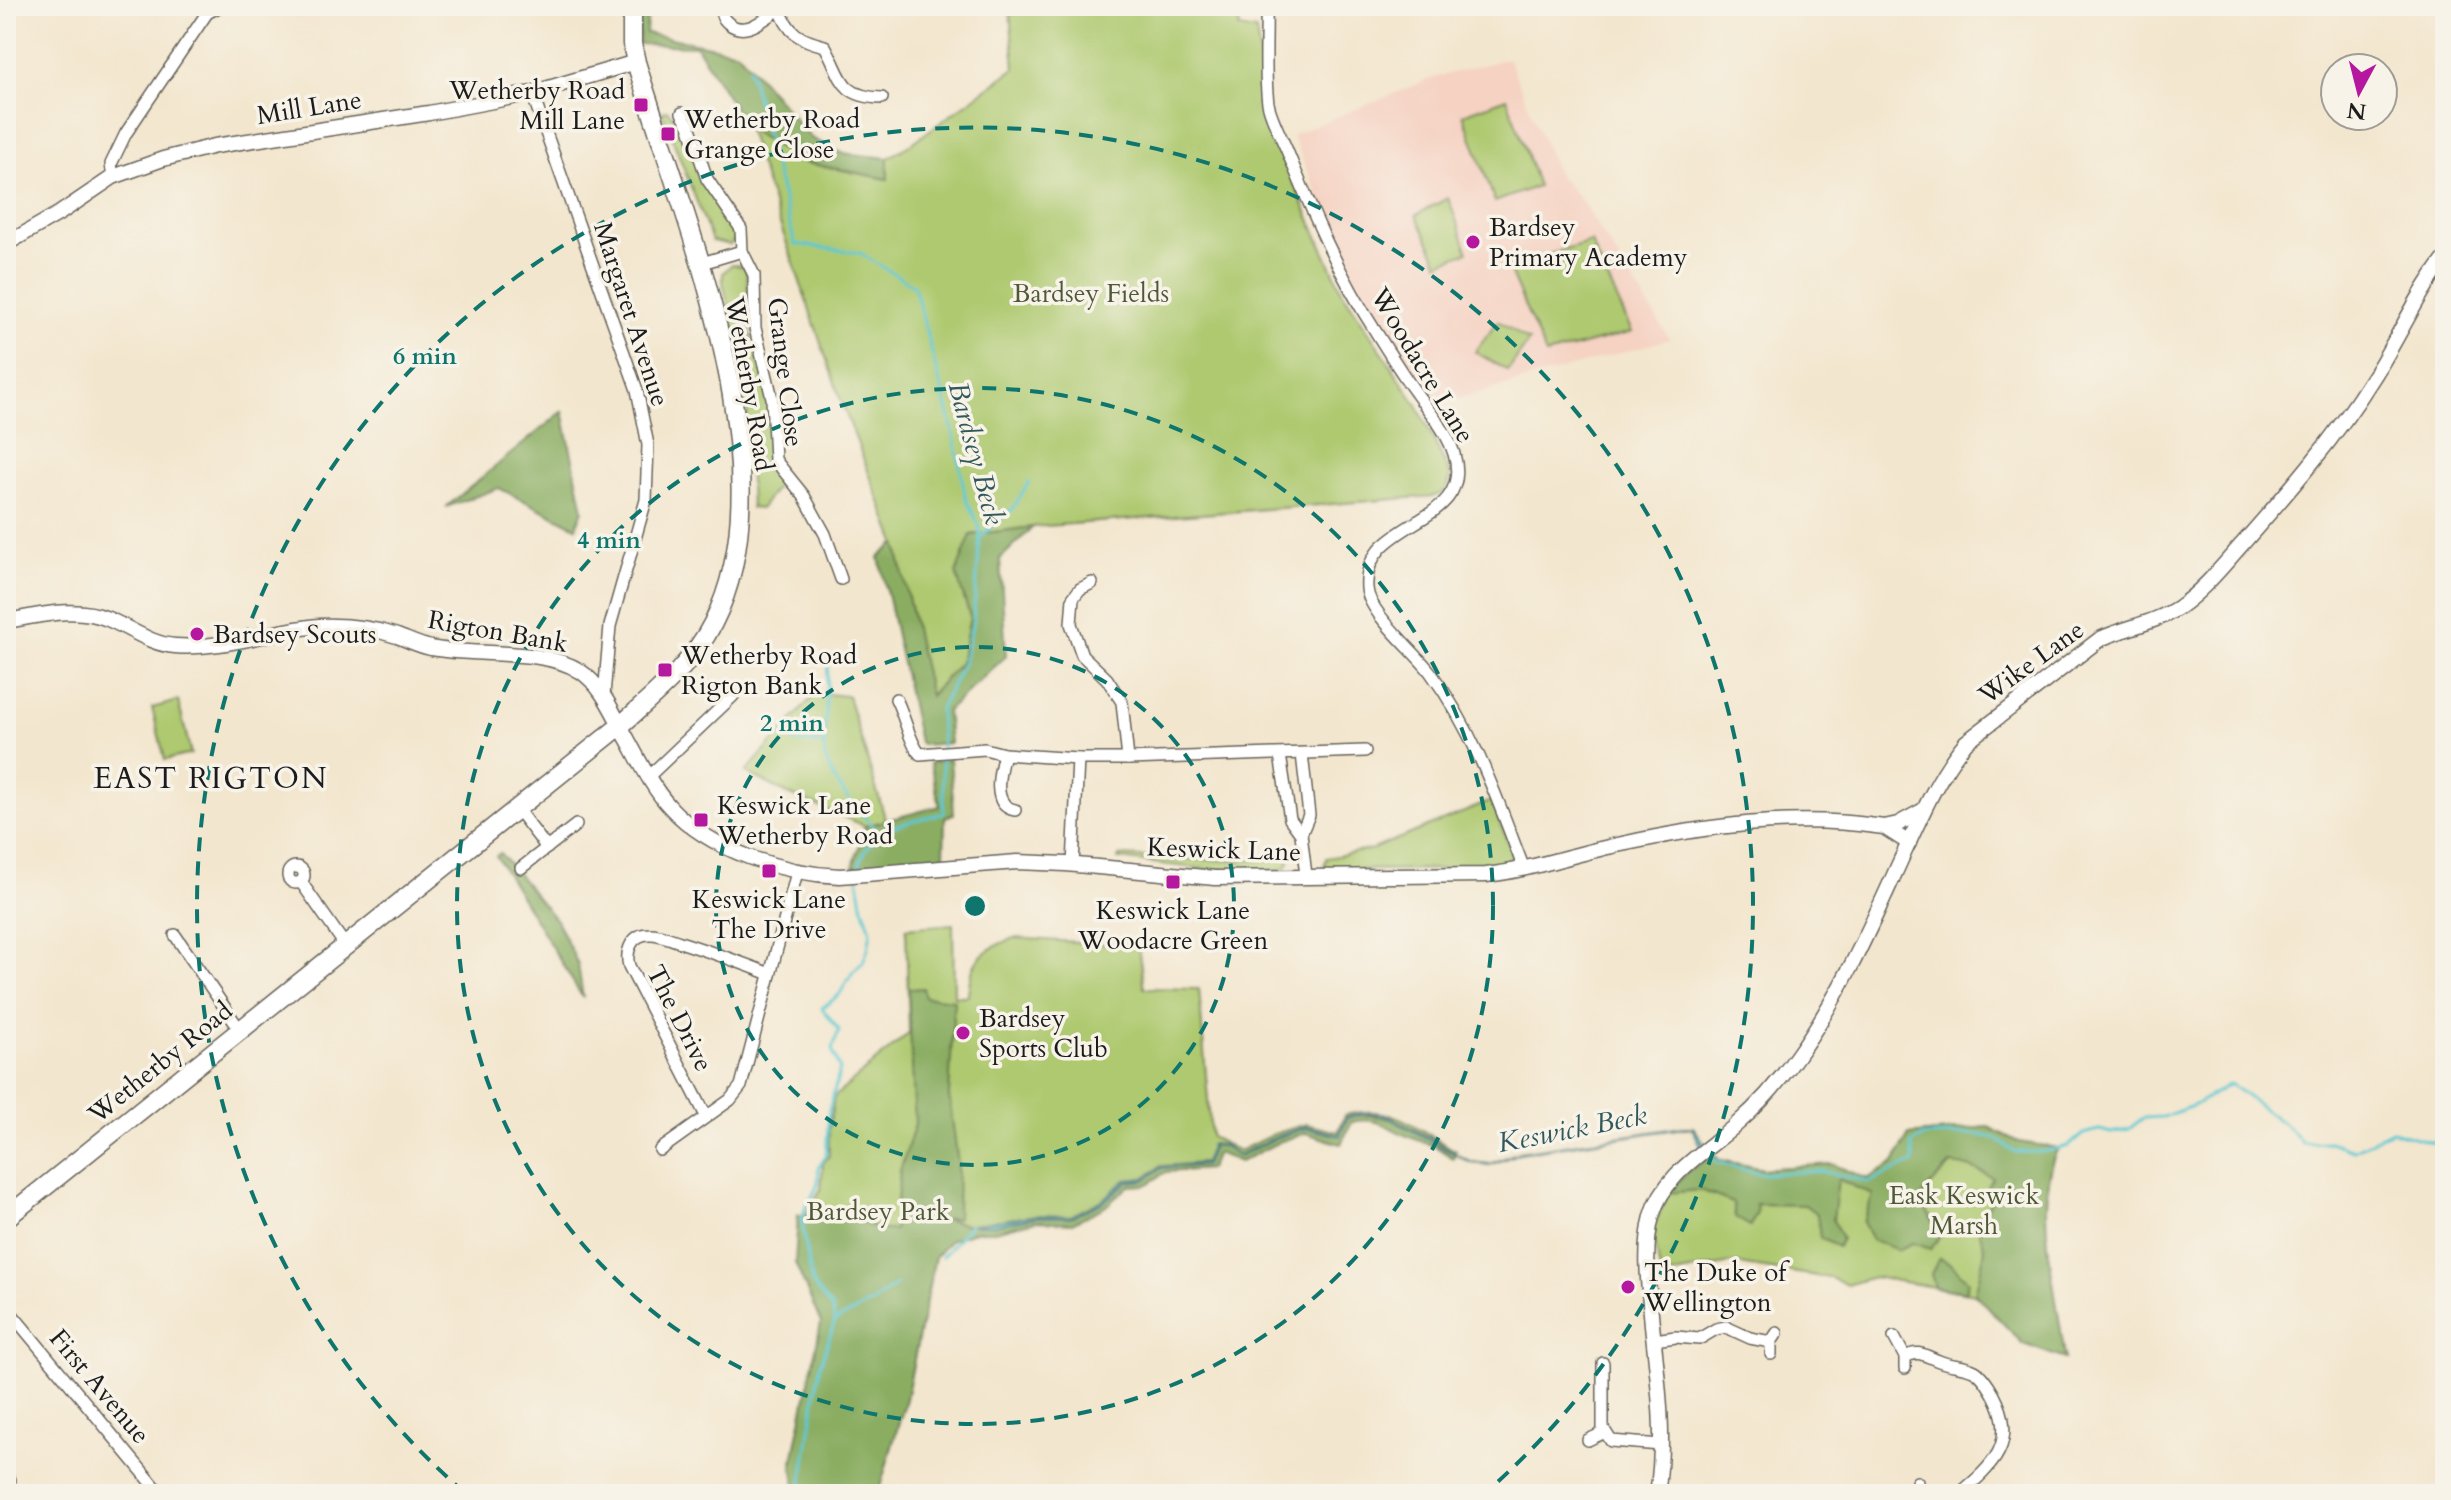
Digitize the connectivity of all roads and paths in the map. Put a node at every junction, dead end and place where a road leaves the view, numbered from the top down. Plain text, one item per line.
1 (220, 6) edge
2 (632, 6) edge
3 (721, 6) edge
4 (1266, 6) edge
5 (780, 7) edge
6 (636, 62) junction
7 (532, 93) junction
8 (882, 98) dead end
9 (682, 113) dead end
10 (113, 177) junction
11 (6, 244) edge
12 (742, 251) junction
13 (2445, 259) edge
14 (702, 263) junction
15 (841, 579) dead end
16 (1092, 583) dead end
17 (6, 621) edge
18 (604, 695) junction
19 (733, 696) dead end
20 (896, 699) dead end
21 (620, 726) junction
22 (1365, 751) dead end
23 (1004, 754) junction
24 (1302, 754) junction
25 (1280, 755) junction
26 (1078, 759) junction
27 (1128, 759) junction
28 (649, 776) junction
29 (517, 809) junction
30 (1015, 810) dead end
31 (1922, 811) junction
32 (576, 825) dead end
33 (1884, 827) junction
34 (1301, 834) junction
35 (1909, 843) junction
36 (547, 848) junction
37 (1073, 865) junction
38 (521, 868) dead end
39 (1524, 869) junction
40 (797, 872) junction
41 (1306, 875) junction
42 (301, 882) dead end
43 (175, 935) dead end
44 (345, 945) junction
45 (770, 974) junction
46 (240, 1030) junction
47 (706, 1116) junction
48 (660, 1150) dead end
49 (6, 1218) edge
50 (6, 1307) edge
51 (1894, 1337) dead end
52 (1654, 1340) junction
53 (1773, 1343) dead end
54 (1603, 1363) dead end
55 (1605, 1432) junction
56 (1588, 1440) dead end
57 (1661, 1445) junction
58 (161, 1494) edge
59 (1561, 1494) edge
60 (1587, 1494) edge
61 (1657, 1494) edge
62 (1959, 1494) edge

1 - 10 street
2 - 6 main road, Wetherby Road
3 - 5 street
4 - 39 street, Woodacre Lane
5 - 8 street
6 - 7 street, Mill Lane
6 - 14 main road, Wetherby Road
7 - 10 street, Mill Lane
7 - 18 street, Margaret Avenue
9 - 12 street, Grange Close
10 - 11 street, Mill Lane
12 - 14 street
12 - 15 street, Grange Close
13 - 31 street, Wike Lane
14 - 21 main road, Wetherby Road
16 - 27 street
17 - 18 street, Rigton Bank
18 - 21 street, Rigton Bank
19 - 28 street
20 - 23 street
21 - 28 street, Keswick Lane
21 - 29 main road, Wetherby Road
22 - 24 street
23 - 26 street
23 - 30 street
24 - 25 street
24 - 34 street
25 - 27 street
25 - 34 street
26 - 27 street
26 - 37 street
28 - 40 street, Keswick Lane
29 - 36 street
29 - 44 main road, Wetherby Road
31 - 33 street
31 - 35 street, Wike Lane
32 - 36 street
33 - 35 street, Keswick Lane
33 - 39 street, Keswick Lane
34 - 41 street
35 - 52 street, Wike Lane
36 - 38 street
37 - 40 street, Keswick Lane
37 - 41 street, Keswick Lane
39 - 41 street, Keswick Lane
40 - 45 street, The Drive
42 - 44 street
43 - 46 street
44 - 46 main road, Wetherby Road
45 - 47 street, The Drive
45 - 47 street, The Drive
46 - 49 main road, Wetherby Road
47 - 48 street, The Drive
50 - 58 street, First Avenue
51 - 62 street
52 - 53 street
52 - 57 street, Wike Lane
54 - 55 street
55 - 56 street
55 - 57 street
57 - 61 street, Wike Lane
59 - 60 street

